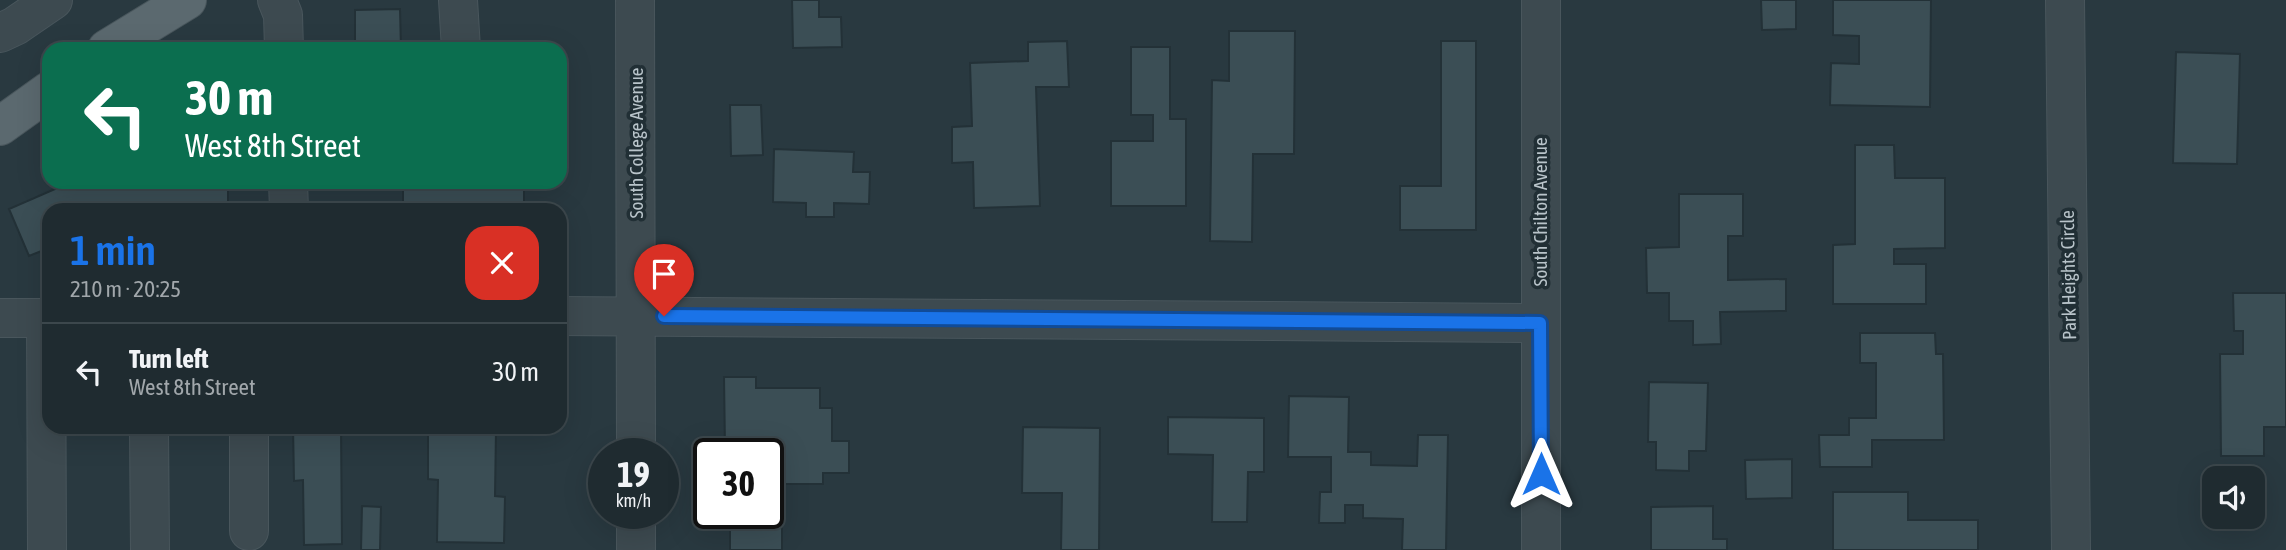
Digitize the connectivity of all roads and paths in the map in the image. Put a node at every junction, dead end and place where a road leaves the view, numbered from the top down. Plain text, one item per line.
1 (53, 0) edge
2 (187, 0) edge
3 (277, 0) edge
4 (458, 0) edge
5 (635, 0) edge
6 (1541, 0) edge
7 (2065, 0) edge
8 (0, 33) edge
9 (118, 42) edge
10 (284, 42) edge
11 (461, 42) edge
12 (42, 96) edge
13 (0, 126) edge
14 (567, 316) edge
15 (637, 316) junction
16 (0, 318) edge
17 (42, 318) edge
18 (1540, 323) junction
19 (47, 434) edge
20 (149, 434) edge
21 (249, 434) edge
22 (636, 438) edge
23 (636, 529) edge
24 (249, 531) dead end
25 (47, 550) edge
26 (150, 550) edge
27 (636, 550) edge
28 (1541, 550) edge
29 (2071, 550) edge

1 - 8 street
2 - 9 main road
3 - 10 street
4 - 11 street
5 - 15 street, South College Avenue
6 - 18 street, South Chilton Avenue
7 - 29 street, Park Heights Circle
12 - 13 main road
14 - 15 street
15 - 18 street
15 - 22 street, South College Avenue
16 - 17 street
18 - 28 street, South Chilton Avenue
19 - 25 street
20 - 26 street
21 - 24 street
23 - 27 street

